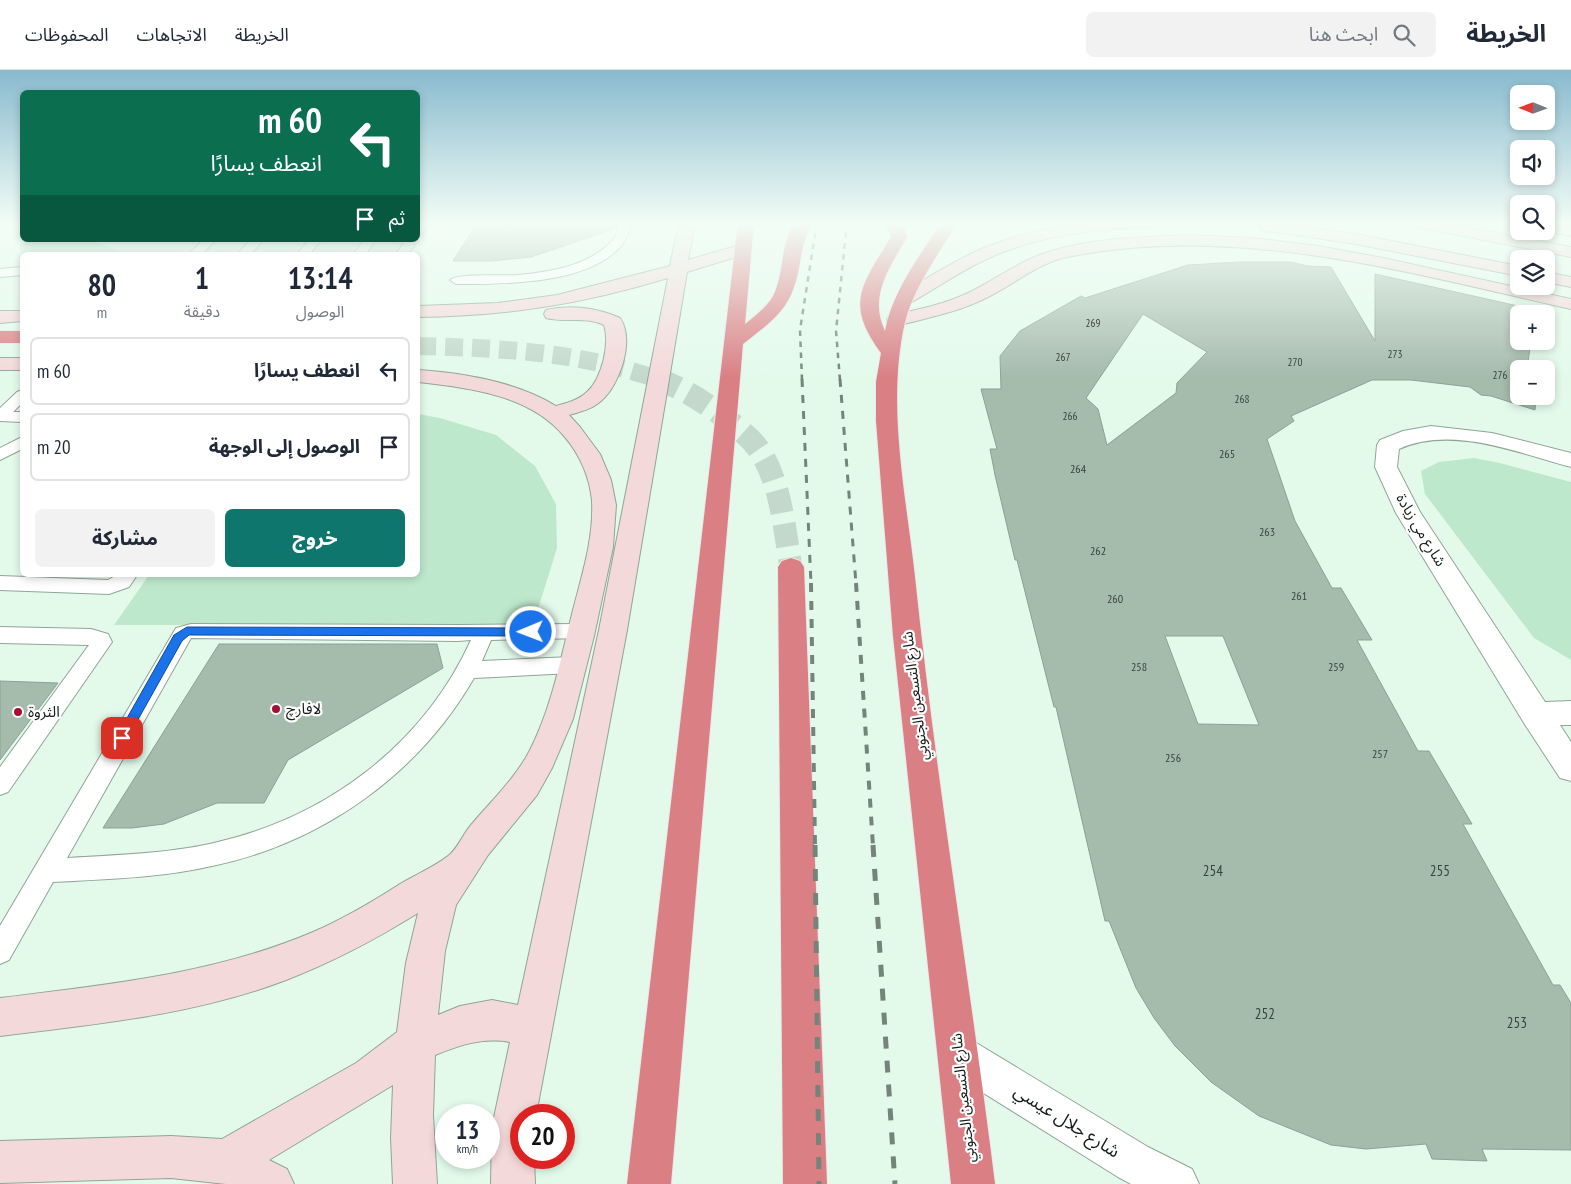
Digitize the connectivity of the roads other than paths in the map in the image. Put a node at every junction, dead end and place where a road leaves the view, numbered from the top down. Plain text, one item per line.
1 (546, 274) edge
2 (663, 274) edge
3 (677, 274) edge
4 (740, 274) edge
5 (789, 274) edge
6 (879, 274) edge
7 (917, 274) edge
8 (955, 274) edge
9 (1015, 274) edge
10 (1426, 274) edge
11 (1555, 279) edge
12 (456, 280) dead end
13 (1571, 282) edge
14 (1571, 304) edge
15 (901, 309) junction
16 (420, 311) edge
17 (20, 316) edge
18 (0, 317) edge
19 (420, 321) edge
20 (0, 337) edge
21 (20, 338) edge
22 (734, 342) junction
23 (889, 351) junction
24 (0, 364) edge
25 (20, 364) edge
26 (420, 376) edge
27 (20, 397) edge
28 (553, 413) junction
29 (0, 416) edge
30 (20, 417) edge
31 (20, 443) edge
32 (0, 455) edge
33 (1571, 460) edge
34 (791, 566) tunnel mouth
35 (126, 577) edge
36 (0, 583) edge
37 (613, 630) junction
38 (582, 631) junction
39 (484, 633) junction
40 (0, 636) edge
41 (572, 665) junction
42 (469, 670) junction
43 (1535, 714) junction
44 (1571, 714) edge
45 (1571, 768) edge
46 (0, 785) edge
47 (462, 865) junction
48 (47, 871) junction
49 (0, 951) edge
50 (0, 1018) edge
51 (534, 1027) junction
52 (415, 1043) junction
53 (959, 1055) junction
54 (226, 1161) junction
55 (0, 1162) edge
56 (272, 1184) edge
57 (415, 1184) edge
58 (513, 1184) edge
59 (649, 1184) edge
60 (805, 1184) edge
61 (973, 1184) edge
62 (1177, 1184) edge

1 - 12 lane
2 - 16 street
3 - 37 street
4 - 22 highway
5 - 22 highway
6 - 23 highway
7 - 15 highway, شارع التسعين الجنوبي
8 - 15 street
9 - 15 street
10 - 14 street
11 - 13 street
15 - 23 highway, شارع التسعين الجنوبي
17 - 18 street
19 - 28 street
20 - 21 highway
22 - 59 highway
23 - 53 highway, شارع التسعين الجنوبي
24 - 25 street
26 - 28 street
27 - 29 lane
28 - 38 street
29 - 30 lane
31 - 32 lane
33 - 43 street, شارع مي زيادة
34 - 60 highway
35 - 36 lane
37 - 38 street
37 - 51 street
38 - 39 lane
38 - 41 street
39 - 42 lane
39 - 48 lane
40 - 46 lane
41 - 42 lane
41 - 47 street
42 - 48 lane
43 - 44 street
43 - 45 street, شارع مي زيادة
47 - 50 street
47 - 52 street
48 - 49 lane
51 - 52 street
51 - 58 street
52 - 54 street
52 - 57 street
53 - 61 highway, شارع التسعين الجنوبي
53 - 62 street, شارع جلال عيسي
54 - 55 street
54 - 56 street

